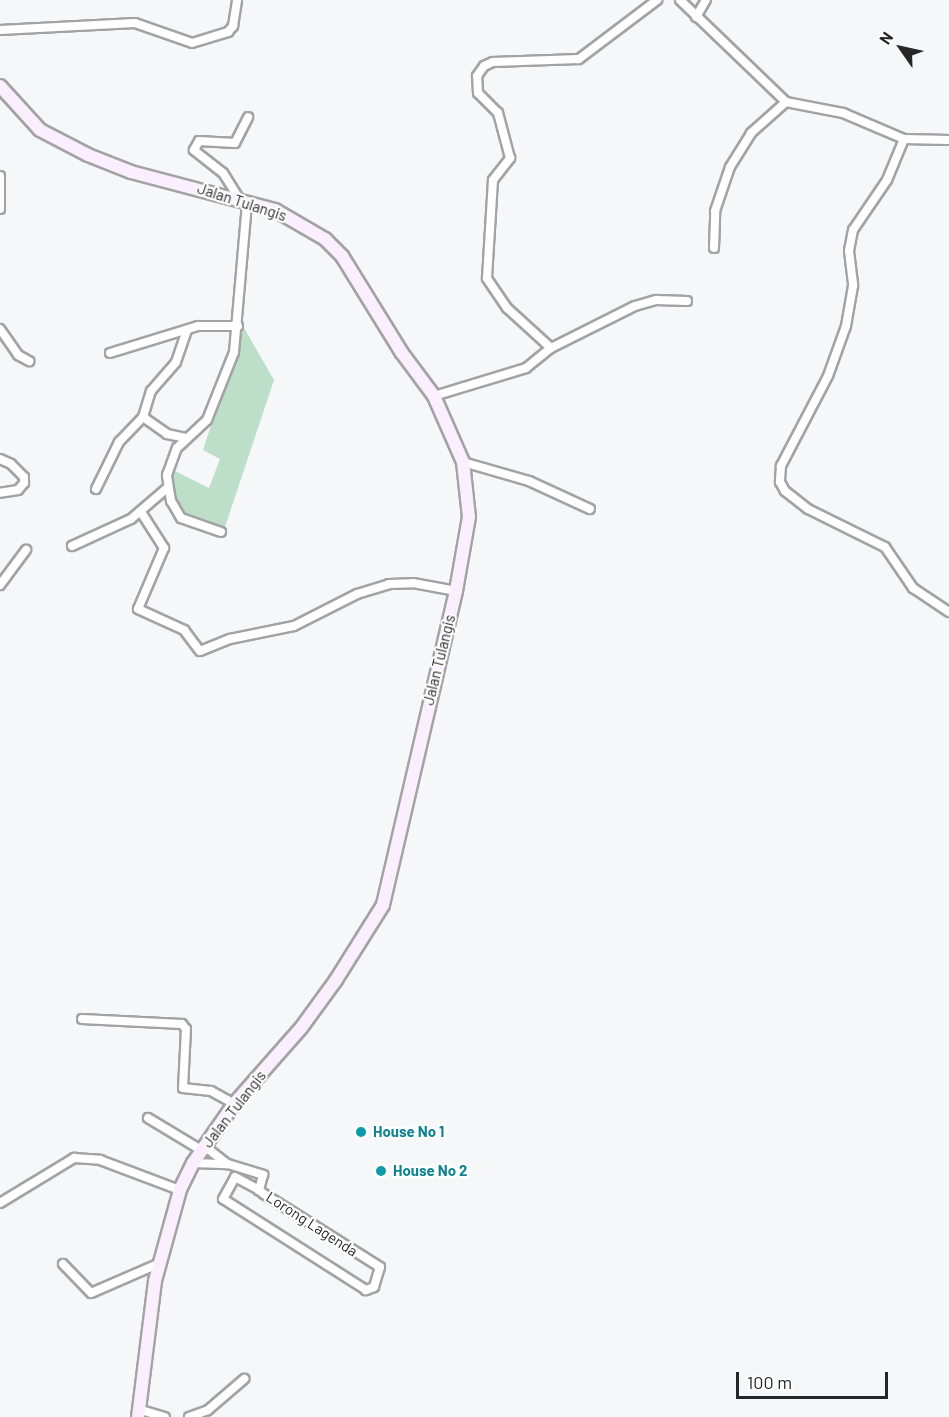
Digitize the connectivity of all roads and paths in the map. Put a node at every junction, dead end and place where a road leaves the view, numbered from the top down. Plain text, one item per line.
1 (237, 0) edge
2 (657, 0) edge
3 (680, 0) edge
4 (706, 0) edge
5 (696, 17) junction
6 (0, 30) edge
7 (0, 86) edge
8 (786, 102) junction
9 (248, 117) dead end
10 (904, 139) junction
11 (949, 140) edge
12 (0, 176) edge
13 (244, 201) junction
14 (0, 209) edge
15 (714, 248) dead end
16 (687, 301) dead end
17 (238, 326) junction
18 (0, 329) edge
19 (187, 330) junction
20 (551, 348) junction
21 (110, 353) dead end
22 (29, 361) dead end
23 (434, 396) junction
24 (143, 417) junction
25 (186, 438) junction
26 (0, 459) edge
27 (463, 462) junction
28 (167, 488) junction
29 (96, 489) dead end
30 (0, 493) edge
31 (590, 508) dead end
32 (141, 512) junction
33 (221, 532) dead end
34 (72, 546) dead end
35 (26, 550) dead end
36 (0, 585) edge
37 (456, 591) junction
38 (949, 612) edge
39 (82, 1020) dead end
40 (234, 1104) junction
41 (148, 1118) dead end
42 (202, 1148) junction
43 (193, 1163) junction
44 (228, 1164) junction
45 (180, 1190) junction
46 (260, 1190) junction
47 (0, 1203) edge
48 (160, 1263) junction
49 (63, 1264) dead end
50 (244, 1379) dead end
51 (138, 1413) edge
52 (165, 1417) edge
53 (189, 1417) edge

1 - 6 street
2 - 20 street
3 - 5 street
4 - 5 street
5 - 8 street
7 - 13 main road, Jalan Tulangis
8 - 10 street
8 - 15 street
9 - 13 street
10 - 11 street
10 - 38 street
12 - 14 street
13 - 17 street
13 - 23 main road, Jalan Tulangis
16 - 20 street
17 - 19 street
17 - 25 street
18 - 22 street
19 - 21 street
19 - 24 street
20 - 23 street
23 - 27 main road, Jalan Tulangis
24 - 25 street
24 - 29 street
25 - 28 street
26 - 30 street
27 - 31 street
27 - 37 main road, Jalan Tulangis
28 - 32 street
28 - 33 street
32 - 34 street
32 - 37 street
35 - 36 street
37 - 40 main road, Jalan Tulangis
39 - 40 street
40 - 42 main road, Jalan Tulangis
41 - 42 street
42 - 43 main road, Jalan Tulangis
42 - 44 street
43 - 44 street
43 - 45 main road, Jalan Tulangis
44 - 46 street, Lorong Lagenda
45 - 47 street
45 - 48 main road, Jalan Tulangis
46 - 46 street, Lorong Lagenda
48 - 49 street
48 - 51 main road, Jalan Tulangis
50 - 53 street
51 - 52 street

